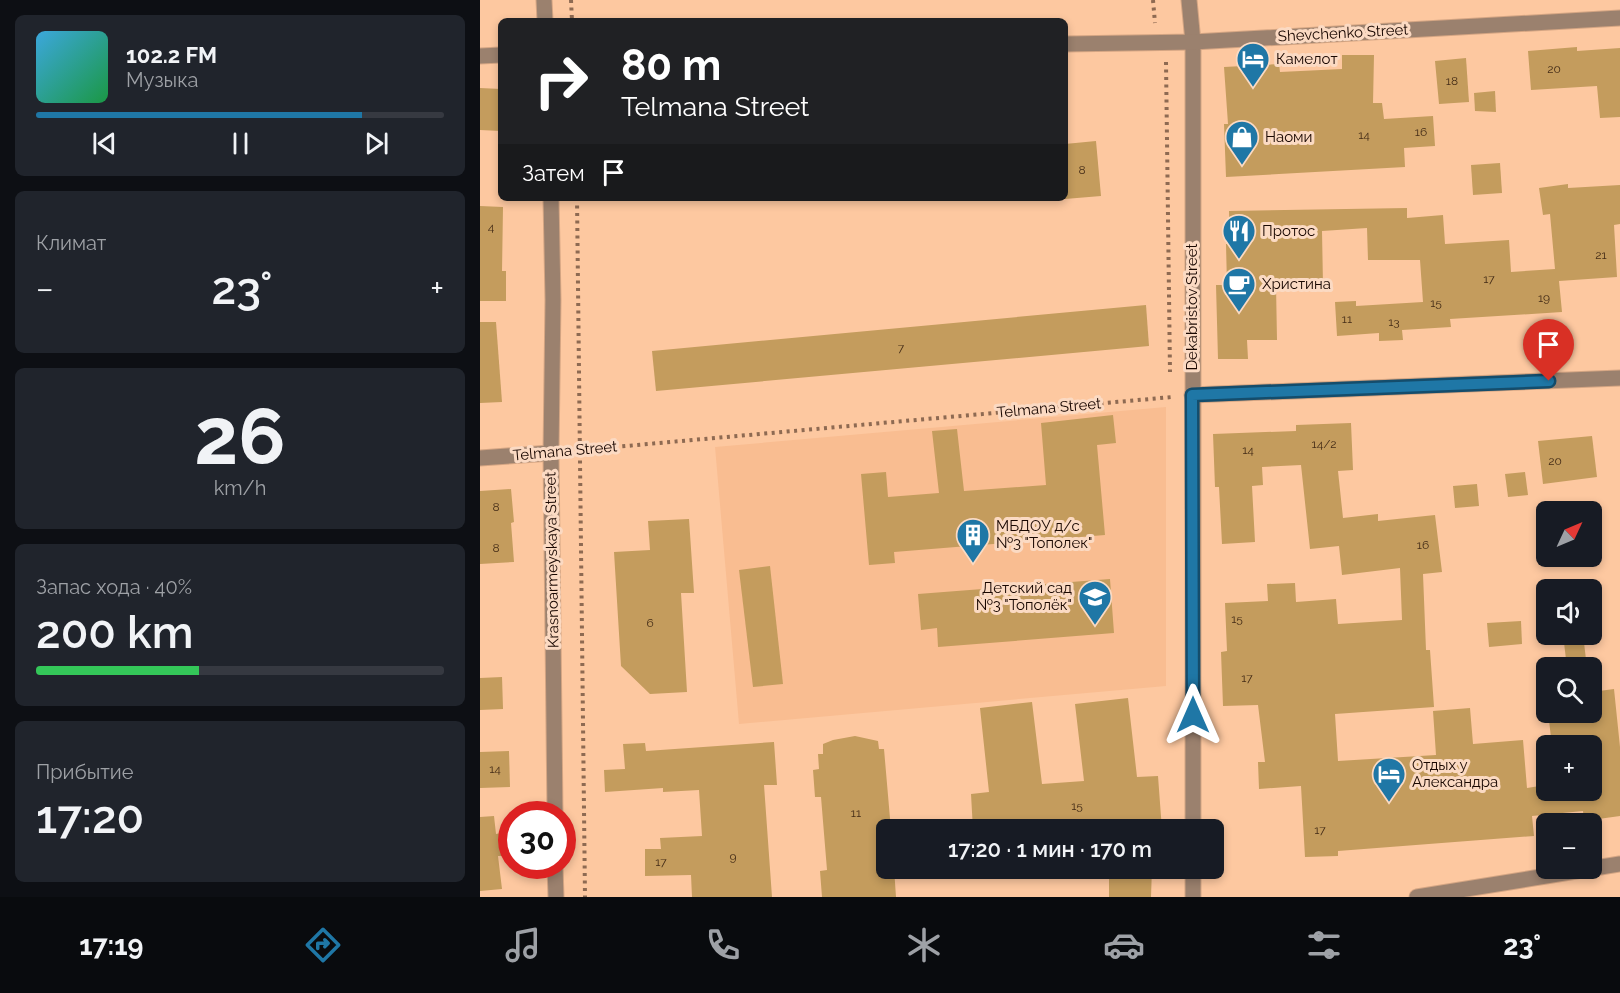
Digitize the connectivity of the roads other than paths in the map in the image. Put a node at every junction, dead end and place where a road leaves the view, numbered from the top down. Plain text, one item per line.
1 (544, 0) edge
2 (1189, 0) edge
3 (545, 18) edge
4 (1620, 18) edge
5 (1193, 42) junction
6 (1068, 44) edge
7 (480, 56) edge
8 (498, 56) edge
9 (551, 201) edge
10 (1620, 378) edge
11 (1192, 395) junction
12 (551, 453) junction
13 (480, 458) edge
14 (555, 801) edge
15 (1193, 819) edge
16 (1620, 864) edge
17 (555, 879) edge
18 (1193, 879) edge
19 (556, 897) edge
20 (1193, 897) edge
21 (1417, 897) edge

1 - 3 street
2 - 5 street, Dekabristov Street
4 - 5 street, Shevchenko Street
5 - 6 street, Shevchenko Street
5 - 11 street, Dekabristov Street
7 - 8 street
9 - 12 street, Krasnoarmeyskaya Street
10 - 11 street
11 - 15 street, Dekabristov Street
12 - 13 street, Telmana Street
12 - 14 street, Krasnoarmeyskaya Street
16 - 21 street
17 - 19 street
18 - 20 street

